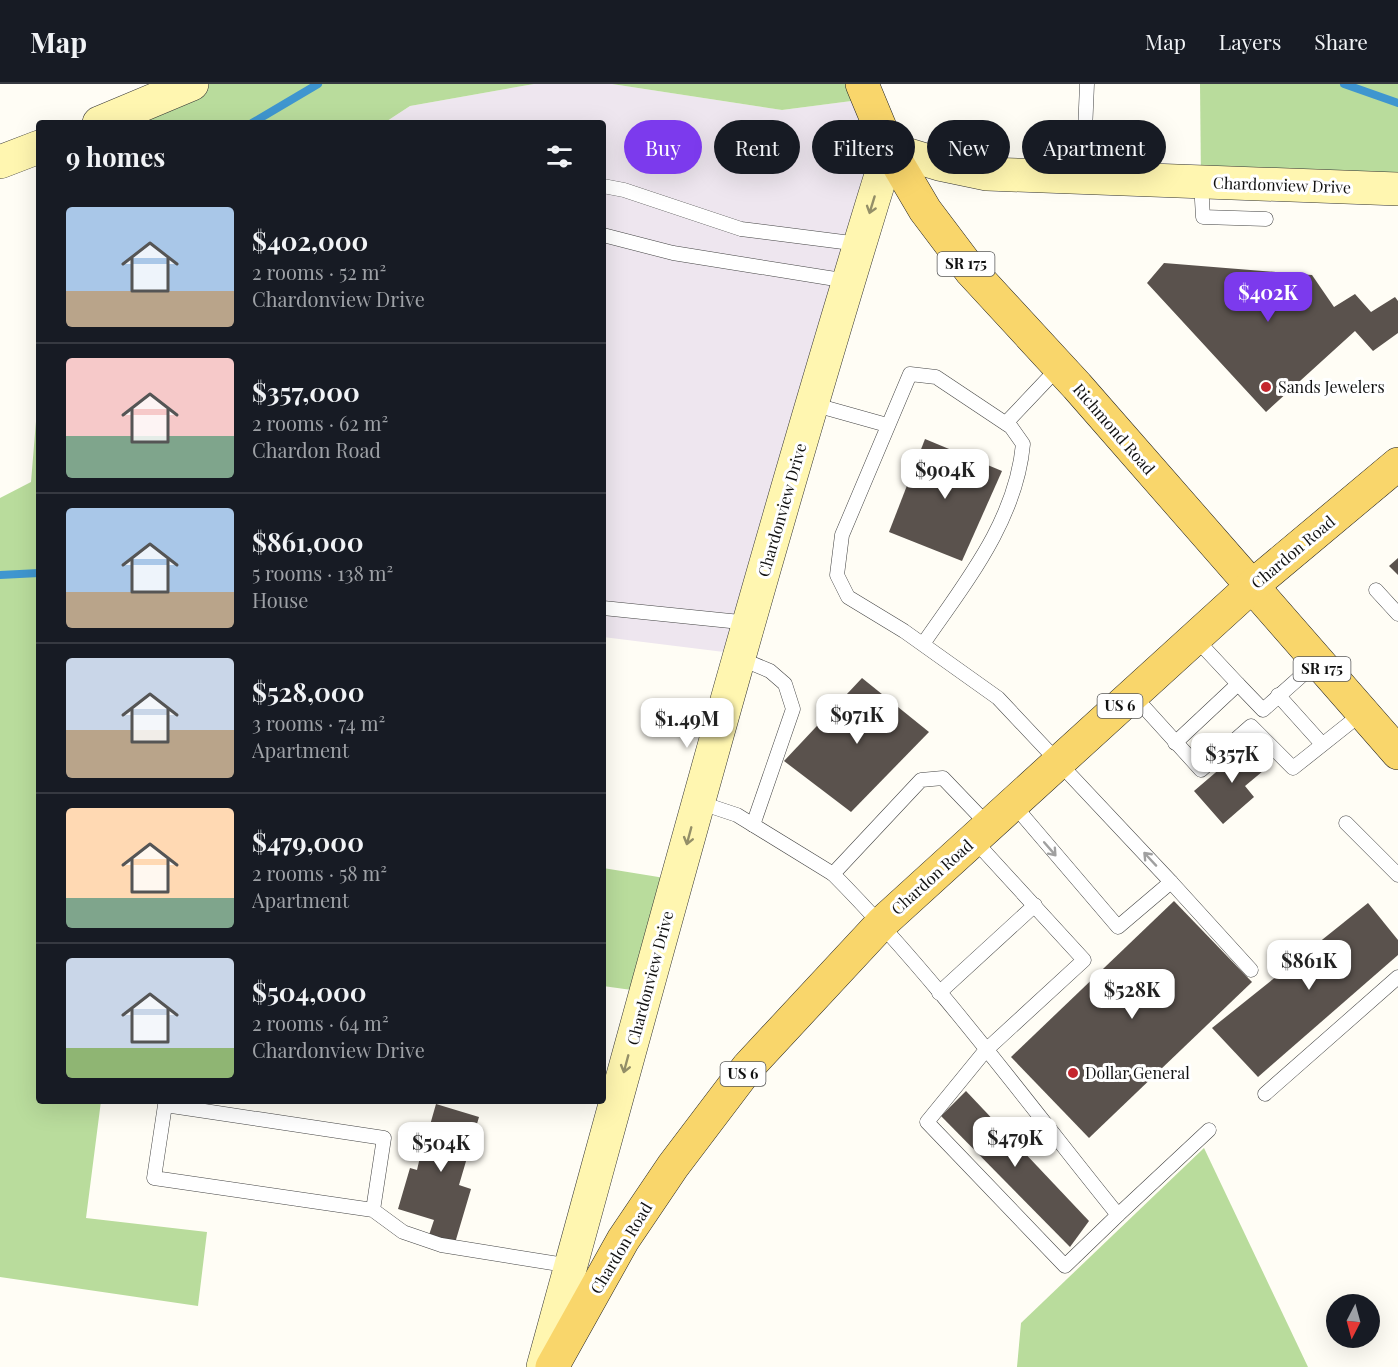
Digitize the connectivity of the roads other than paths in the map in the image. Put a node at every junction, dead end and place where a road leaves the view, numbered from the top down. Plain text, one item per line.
1 (192, 84) edge
2 (862, 84) edge
3 (1087, 84) edge
4 (106, 120) edge
5 (877, 120) edge
6 (36, 148) edge
7 (915, 157) edge
8 (0, 162) edge
9 (881, 174) edge
10 (904, 174) edge
11 (1083, 179) junction
12 (1201, 183) junction
13 (606, 187) edge
14 (1398, 189) edge
15 (1266, 219) dead end
16 (606, 236) edge
17 (859, 244) junction
18 (848, 281) junction
19 (1059, 367) junction
20 (812, 404) junction
21 (1006, 423) junction
22 (888, 425) junction
23 (1391, 474) edge
24 (1251, 587) junction
25 (1376, 590) dead end
26 (606, 608) edge
27 (1398, 614) edge
28 (750, 623) junction
29 (1195, 638) junction
30 (923, 644) junction
31 (739, 658) junction
32 (1317, 662) junction
33 (1238, 684) junction
34 (1133, 695) junction
35 (1278, 695) junction
36 (1263, 710) junction
37 (1361, 714) junction
38 (1251, 726) junction
39 (1175, 743) junction
40 (1322, 744) junction
41 (1397, 750) edge
42 (1059, 762) junction
43 (698, 802) junction
44 (1013, 804) junction
45 (1346, 823) dead end
46 (753, 825) junction
47 (981, 833) junction
48 (833, 874) junction
49 (1398, 875) edge
50 (1171, 882) junction
51 (1035, 905) junction
52 (882, 923) junction
53 (1251, 969) dead end
54 (1398, 977) edge
55 (939, 993) junction
56 (985, 1051) junction
57 (1265, 1094) dead end
58 (1209, 1130) dead end
59 (373, 1210) junction
60 (1118, 1215) junction
61 (571, 1266) junction
62 (543, 1367) edge
63 (552, 1367) edge

1 - 4 street
2 - 5 main road, Richmond Road / SR 175
3 - 11 lane
6 - 8 street
7 - 11 street, Chardonview Drive
9 -> 17 street, Chardonview Drive
10 - 19 main road, Richmond Road / SR 175
11 - 12 street, Chardonview Drive
12 - 14 street, Chardonview Drive
12 - 15 lane
13 - 17 lane
16 - 18 lane
17 - 18 street, Chardonview Drive
18 - 20 street, Chardonview Drive
19 - 21 lane
19 - 24 main road, Richmond Road / SR 175
20 - 22 lane
20 - 28 street, Chardonview Drive
21 - 22 lane
21 - 30 lane
22 - 30 lane
23 - 24 main road, Chardon Road / US 6
24 - 29 main road, Chardon Road / US 6
24 - 32 main road, Richmond Road / SR 175
25 - 27 lane
26 - 28 lane
28 - 31 street, Chardonview Drive
29 - 33 lane
29 - 34 main road, Chardon Road / US 6
30 - 42 lane
31 - 43 street, Chardonview Drive
31 - 46 lane
32 - 35 lane
32 - 37 main road, Richmond Road / SR 175
33 - 36 lane
33 - 39 lane
34 - 39 lane
34 - 42 main road, Chardon Road / US 6
35 - 36 lane
35 - 40 lane
36 - 38 lane
37 - 40 lane
37 - 41 main road, Richmond Road / SR 175
38 - 39 lane
38 - 40 lane
42 - 44 main road, Chardon Road / US 6
50 -> 42 lane
43 - 46 lane
43 -> 61 street, Chardonview Drive
44 - 47 main road, Chardon Road / US 6
44 -> 50 lane
45 - 49 lane
46 - 48 lane
47 - 48 lane
47 - 51 lane
47 - 52 main road, Chardon Road / US 6
48 - 52 lane
50 - 53 lane
51 - 55 lane
51 - 56 lane
52 - 55 lane
52 - 63 main road, Chardon Road / US 6
54 - 57 lane
55 - 56 lane
56 - 60 lane
56 - 60 lane
58 - 60 lane
59 - 59 lane
59 - 61 lane
61 - 62 street, Chardonview Drive

